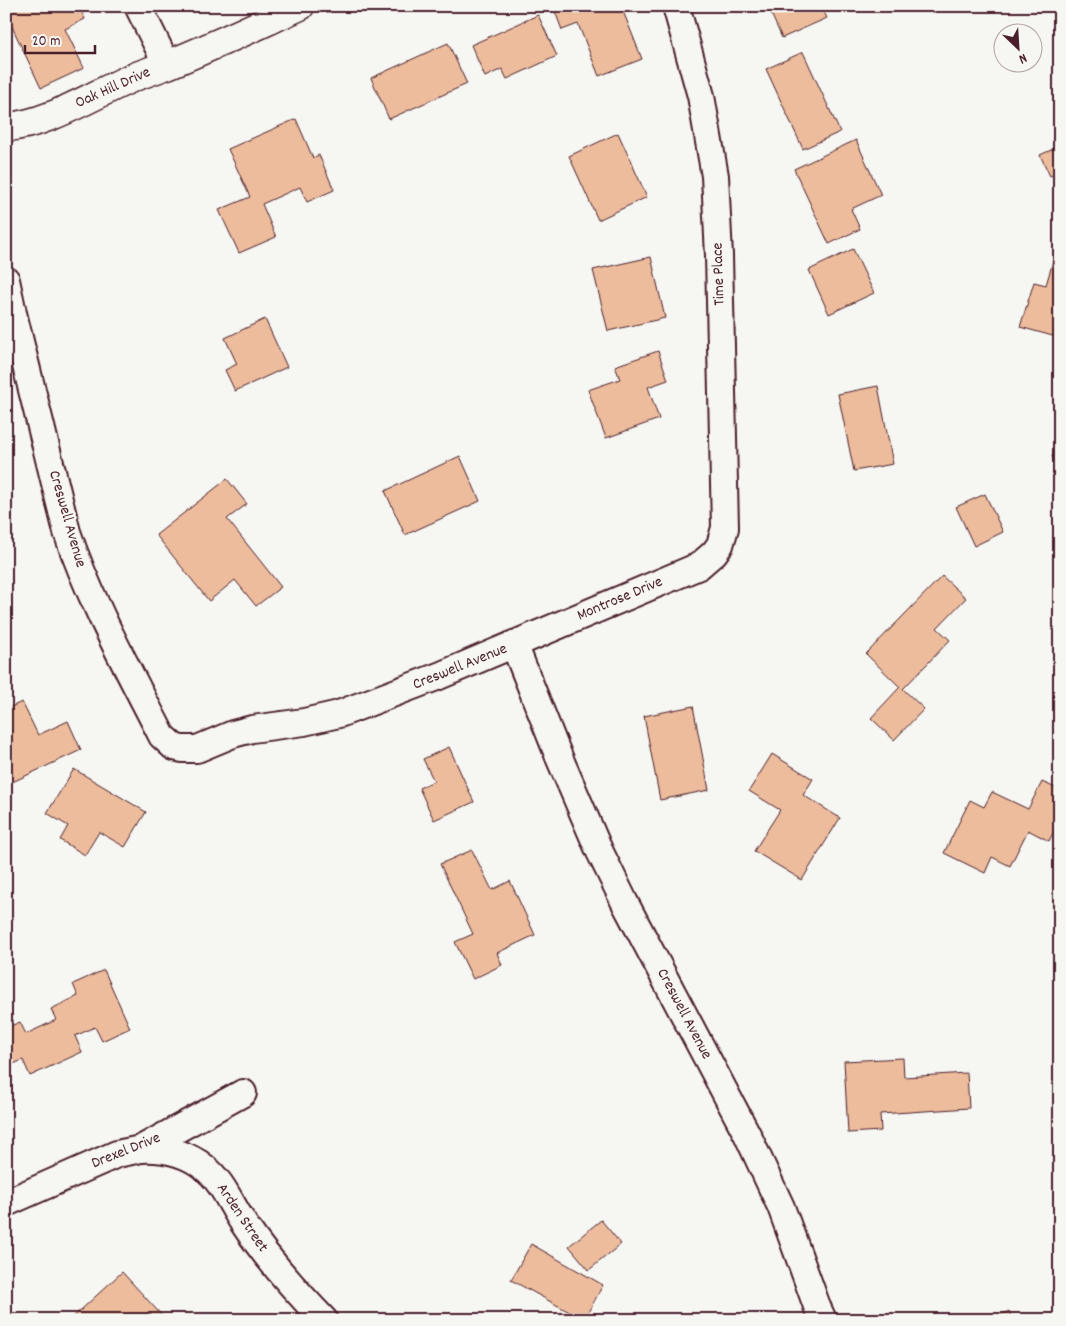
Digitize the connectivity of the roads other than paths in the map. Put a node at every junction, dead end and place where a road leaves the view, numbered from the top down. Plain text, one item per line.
1 (138, 6) edge
2 (300, 6) edge
3 (676, 6) edge
4 (167, 65) junction
5 (6, 127) edge
6 (6, 280) edge
7 (720, 545) joint
8 (514, 644) junction
9 (243, 1093) dead end
10 (141, 1149) junction
11 (6, 1202) edge
12 (324, 1320) edge
13 (823, 1320) edge

1 - 4 street
2 - 4 street, Oak Hill Drive
3 - 7 street, Time Place
4 - 5 street, Oak Hill Drive
6 - 8 street, Creswell Avenue
7 - 8 street, Montrose Drive
8 - 13 street, Creswell Avenue
9 - 10 street, Drexel Drive
10 - 11 street, Drexel Drive
10 - 12 street, Arden Street

